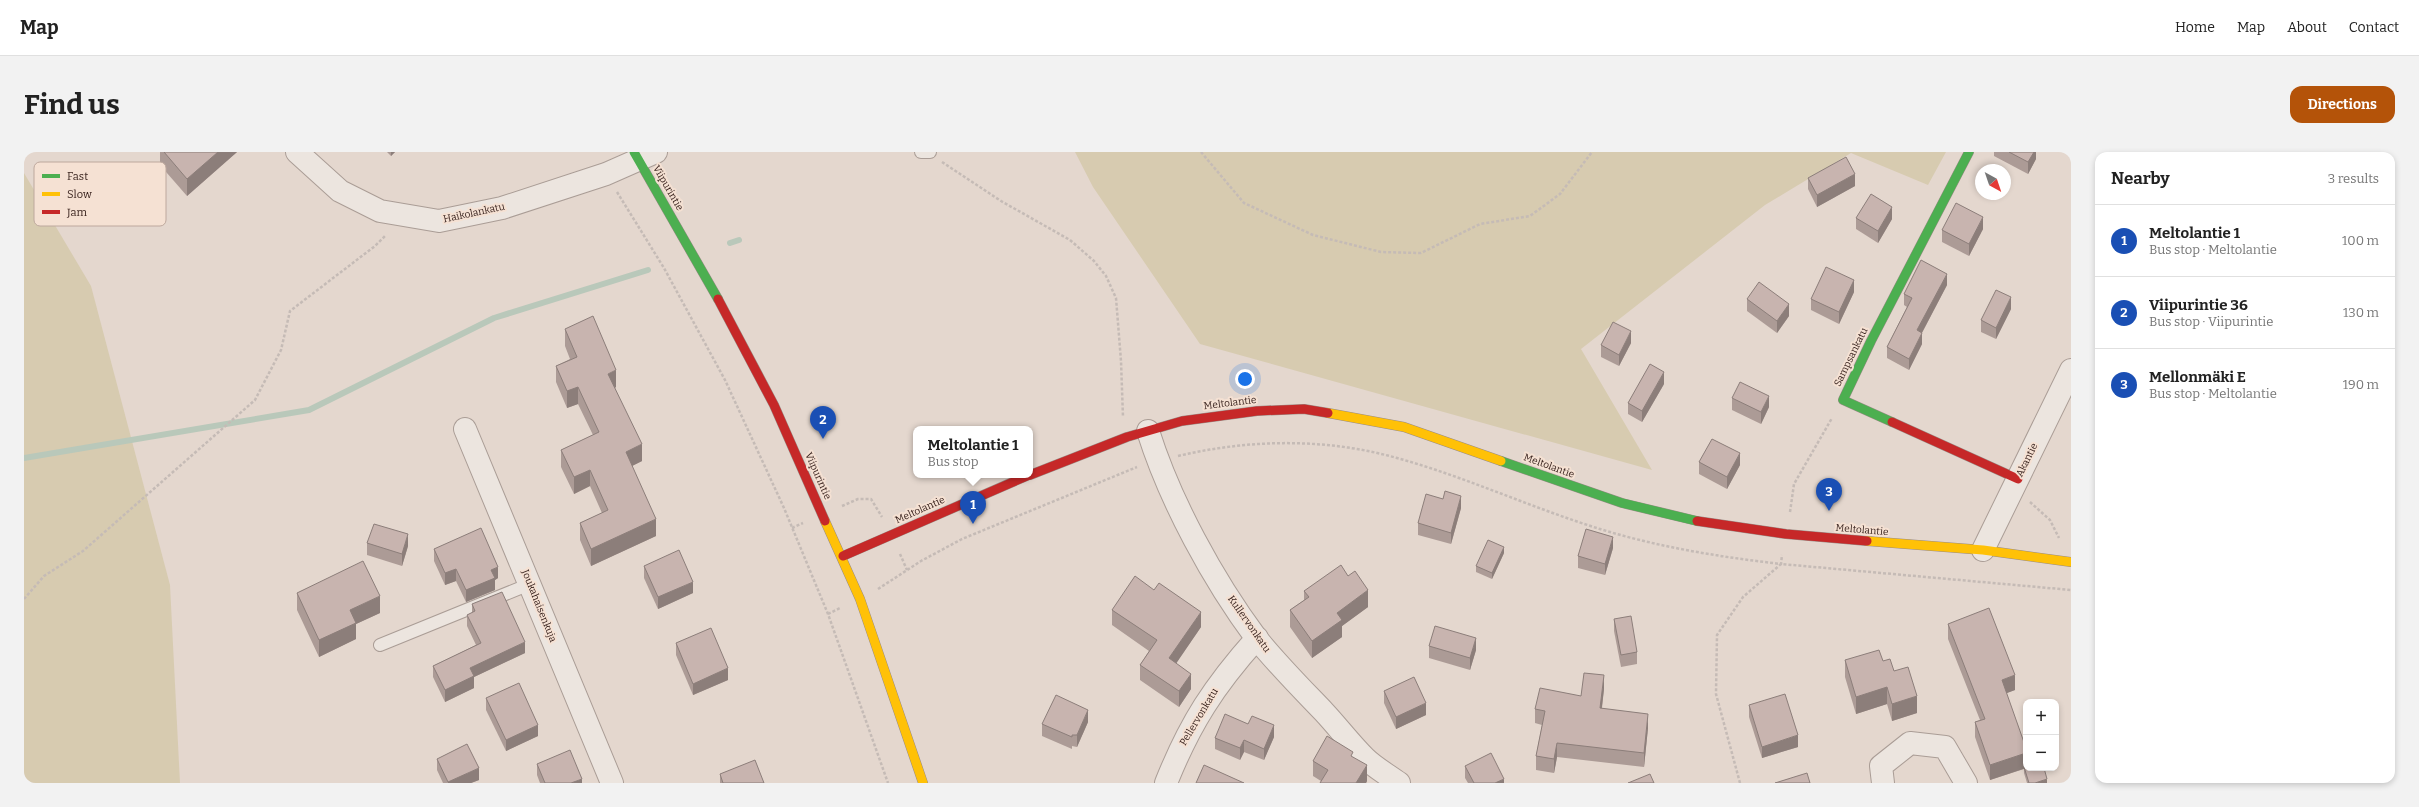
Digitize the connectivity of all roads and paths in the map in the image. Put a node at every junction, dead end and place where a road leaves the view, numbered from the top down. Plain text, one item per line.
1 (297, 152) edge
2 (926, 152) edge
3 (1201, 152) edge
4 (1592, 152) edge
5 (1969, 152) edge
6 (643, 154) edge
7 (606, 174) junction
8 (405, 215) junction
9 (2071, 370) edge
10 (1843, 400) junction
11 (465, 429) dead end
12 (1148, 430) junction
13 (1126, 437) junction
14 (1147, 464) junction
15 (1033, 474) edge
16 (1023, 478) edge
17 (2018, 479) junction
18 (823, 514) junction
19 (792, 528) junction
20 (1786, 534) junction
21 (891, 535) junction
22 (1983, 550) junction
23 (842, 556) junction
24 (2058, 560) junction
25 (2071, 562) edge
26 (1780, 564) junction
27 (907, 570) junction
28 (530, 584) junction
29 (2056, 590) junction
30 (2071, 590) edge
31 (24, 599) edge
32 (860, 599) junction
33 (828, 614) junction
34 (1257, 638) junction
35 (380, 645) dead end
36 (612, 783) edge
37 (888, 783) edge
38 (923, 783) edge
39 (1166, 783) edge
40 (1399, 783) edge
41 (1740, 783) edge
42 (1883, 783) edge
43 (1966, 783) edge

1 - 8 street, Haikolankatu
2 - 13 path
3 - 4 path
5 - 10 street, Sampsankatu
6 - 7 street, Haikolankatu
6 - 18 street, Viipurintie
7 - 8 street, Haikolankatu
7 - 19 path
8 - 31 path
9 - 17 street, Akantie
10 - 17 street, Sampsankatu
10 - 20 path
11 - 28 street, Joukahaisenkuja
12 - 13 street, Meltolantie
12 - 14 street, Kullervonkatu
12 - 20 street, Meltolantie
13 - 14 path
13 - 15 street, Meltolantie
14 - 26 path
14 - 27 path
14 - 34 street, Kullervonkatu
16 - 21 street, Meltolantie
17 - 22 street, Akantie
17 - 24 path
18 - 19 path
18 - 21 path
18 - 23 street, Viipurintie
19 - 33 path
20 - 22 street, Meltolantie
20 - 26 path
21 - 23 street, Meltolantie
21 - 27 path
22 - 24 street, Meltolantie
23 - 32 street, Viipurintie
24 - 25 street, Meltolantie
24 - 29 path
26 - 29 path
26 - 41 path
27 - 32 path
28 - 35 lane
28 - 36 street, Joukahaisenkuja
29 - 30 path
32 - 33 path
32 - 38 street, Viipurintie
33 - 37 path
34 - 39 street, Pellervonkatu
34 - 40 street, Kullervonkatu
42 - 43 street

